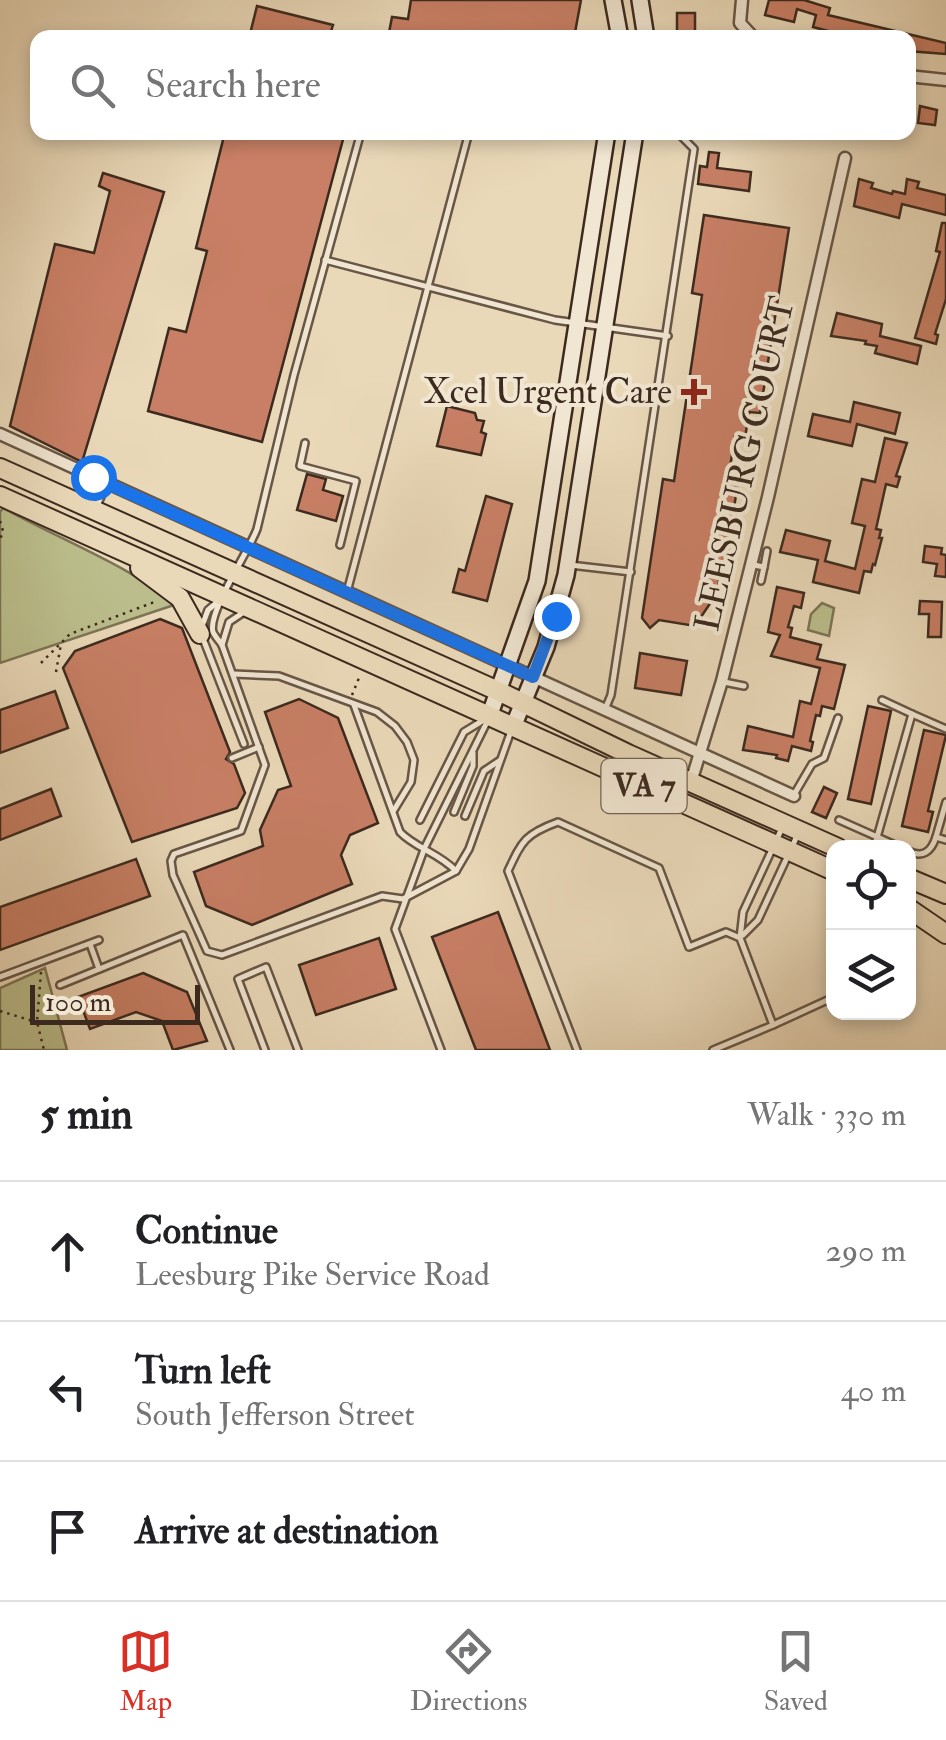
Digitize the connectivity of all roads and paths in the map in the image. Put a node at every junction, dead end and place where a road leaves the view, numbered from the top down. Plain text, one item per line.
1 (613, 0) edge
2 (640, 0) edge
3 (742, 0) edge
4 (619, 30) edge
5 (645, 30) edge
6 (744, 30) edge
7 (916, 77) edge
8 (946, 80) edge
9 (359, 140) edge
10 (467, 140) edge
11 (606, 140) edge
12 (634, 140) edge
13 (684, 140) edge
14 (845, 158) dead end
15 (325, 260) junction
16 (429, 287) junction
17 (578, 322) junction
18 (605, 327) junction
19 (668, 336) junction
20 (0, 434) edge
21 (304, 442) dead end
22 (0, 468) edge
23 (107, 483) junction
24 (0, 496) edge
25 (95, 510) junction
26 (0, 521) edge
27 (0, 540) edge
28 (107, 544) junction
29 (340, 545) dead end
30 (250, 548) junction
31 (768, 551) dead end
32 (568, 564) junction
33 (751, 564) junction
34 (764, 567) junction
35 (631, 572) junction
36 (236, 575) junction
37 (760, 581) dead end
38 (347, 592) junction
39 (223, 597) junction
40 (160, 601) dead end
41 (250, 609) junction
42 (200, 634) junction
43 (62, 642) junction
44 (222, 644) junction
45 (41, 663) dead end
46 (508, 666) junction
47 (56, 672) dead end
48 (234, 674) junction
49 (533, 677) junction
50 (359, 678) dead end
51 (722, 681) junction
52 (744, 686) dead end
53 (354, 689) dead end
54 (498, 691) junction
55 (882, 700) dead end
56 (522, 703) junction
57 (354, 706) junction
58 (605, 710) junction
59 (912, 714) junction
60 (489, 717) junction
61 (838, 718) dead end
62 (513, 727) junction
63 (946, 730) edge
64 (244, 744) dead end
65 (259, 748) junction
66 (473, 750) junction
67 (701, 754) junction
68 (232, 758) dead end
69 (501, 760) junction
70 (691, 782) junction
71 (794, 796) joint
72 (946, 802) edge
73 (394, 810) junction
74 (454, 812) dead end
75 (465, 816) dead end
76 (420, 820) dead end
77 (839, 820) dead end
78 (792, 827) junction
79 (878, 836) junction
80 (936, 837) junction
81 (877, 840) edge
82 (886, 840) edge
83 (946, 840) edge
84 (826, 843) edge
85 (424, 847) junction
86 (782, 848) junction
87 (916, 854) edge
88 (826, 867) edge
89 (456, 871) junction
90 (916, 881) edge
91 (946, 894) edge
92 (403, 899) junction
93 (916, 910) edge
94 (916, 913) edge
95 (946, 922) edge
96 (946, 934) edge
97 (740, 938) junction
98 (99, 940) dead end
99 (90, 943) junction
100 (99, 969) junction
101 (40, 970) dead end
102 (0, 977) edge
103 (60, 985) dead end
104 (826, 1001) edge
105 (0, 1011) edge
106 (37, 1022) junction
107 (773, 1025) junction
108 (44, 1050) edge
109 (230, 1050) edge
110 (265, 1050) edge
111 (298, 1050) edge
112 (441, 1050) edge
113 (577, 1050) edge
114 (713, 1050) edge

1 - 4 street
2 - 5 street
3 - 6 street
7 - 8 street
9 - 15 lane
10 - 16 lane
11 - 17 street
12 - 18 street
13 - 19 lane
14 - 33 street, LEESBURG COURT
15 - 16 lane
15 - 30 lane
16 - 17 lane
16 - 38 lane
17 - 18 lane
17 - 46 street
18 - 19 lane
18 - 32 street
19 - 35 lane
20 - 23 street
21 - 29 lane
22 - 25 main road, VA 7
23 - 25 lane
23 - 30 street
24 - 28 main road, VA 7
25 - 36 main road, VA 7
26 - 27 path
28 - 39 main road, VA 7
28 - 42 main road
30 - 36 lane
30 - 38 street
31 - 34 lane
32 - 35 lane
32 - 49 street
33 - 34 lane
33 - 51 street, LEESBURG COURT
34 - 37 lane
35 - 58 lane
36 - 39 lane
36 - 54 main road, VA 7
38 - 46 street
39 - 41 main road, VA 7
39 - 42 lane
39 - 44 lane
40 - 43 path
41 - 44 lane
41 - 60 main road, VA 7
42 - 64 lane
43 - 45 path
43 - 47 path
44 - 48 lane
46 - 49 street
46 - 54 street
48 - 57 lane
48 - 65 lane
49 - 56 street
49 - 58 street
50 - 53 path
51 - 52 lane
51 - 67 street, LEESBURG COURT
54 - 56 main road, VA 7
54 - 60 street
55 - 59 lane
56 - 62 street
56 - 70 main road, VA 7
57 - 73 lane
57 - 73 lane
58 - 67 street
59 - 63 lane
59 - 79 lane
60 - 62 main road, VA 7
60 - 66 lane
60 - 76 lane
61 - 71 lane
62 - 69 lane
62 - 86 main road, VA 7
65 - 68 lane
65 - 92 lane
66 - 74 lane
66 - 85 lane
67 - 70 street, LEESBURG COURT
67 - 71 street
69 - 75 lane
69 - 89 lane
70 - 78 main road, VA 7
72 - 80 lane
73 - 85 lane
77 - 79 lane
78 - 84 main road, VA 7
78 - 86 lane
78 - 86 lane
79 - 81 lane
79 - 82 lane
80 - 83 lane
80 - 87 lane
85 - 89 lane
85 - 92 lane
86 - 88 main road, VA 7
86 - 97 lane
86 - 97 lane
89 - 92 lane
90 - 91 main road
92 - 112 lane
93 - 95 main road
94 - 96 main road
97 - 107 lane
97 - 113 lane
98 - 99 lane
99 - 100 lane
99 - 102 lane
100 - 103 lane
100 - 109 lane
101 - 106 path
104 - 107 lane
105 - 106 path
106 - 108 path
107 - 114 lane
110 - 111 lane

